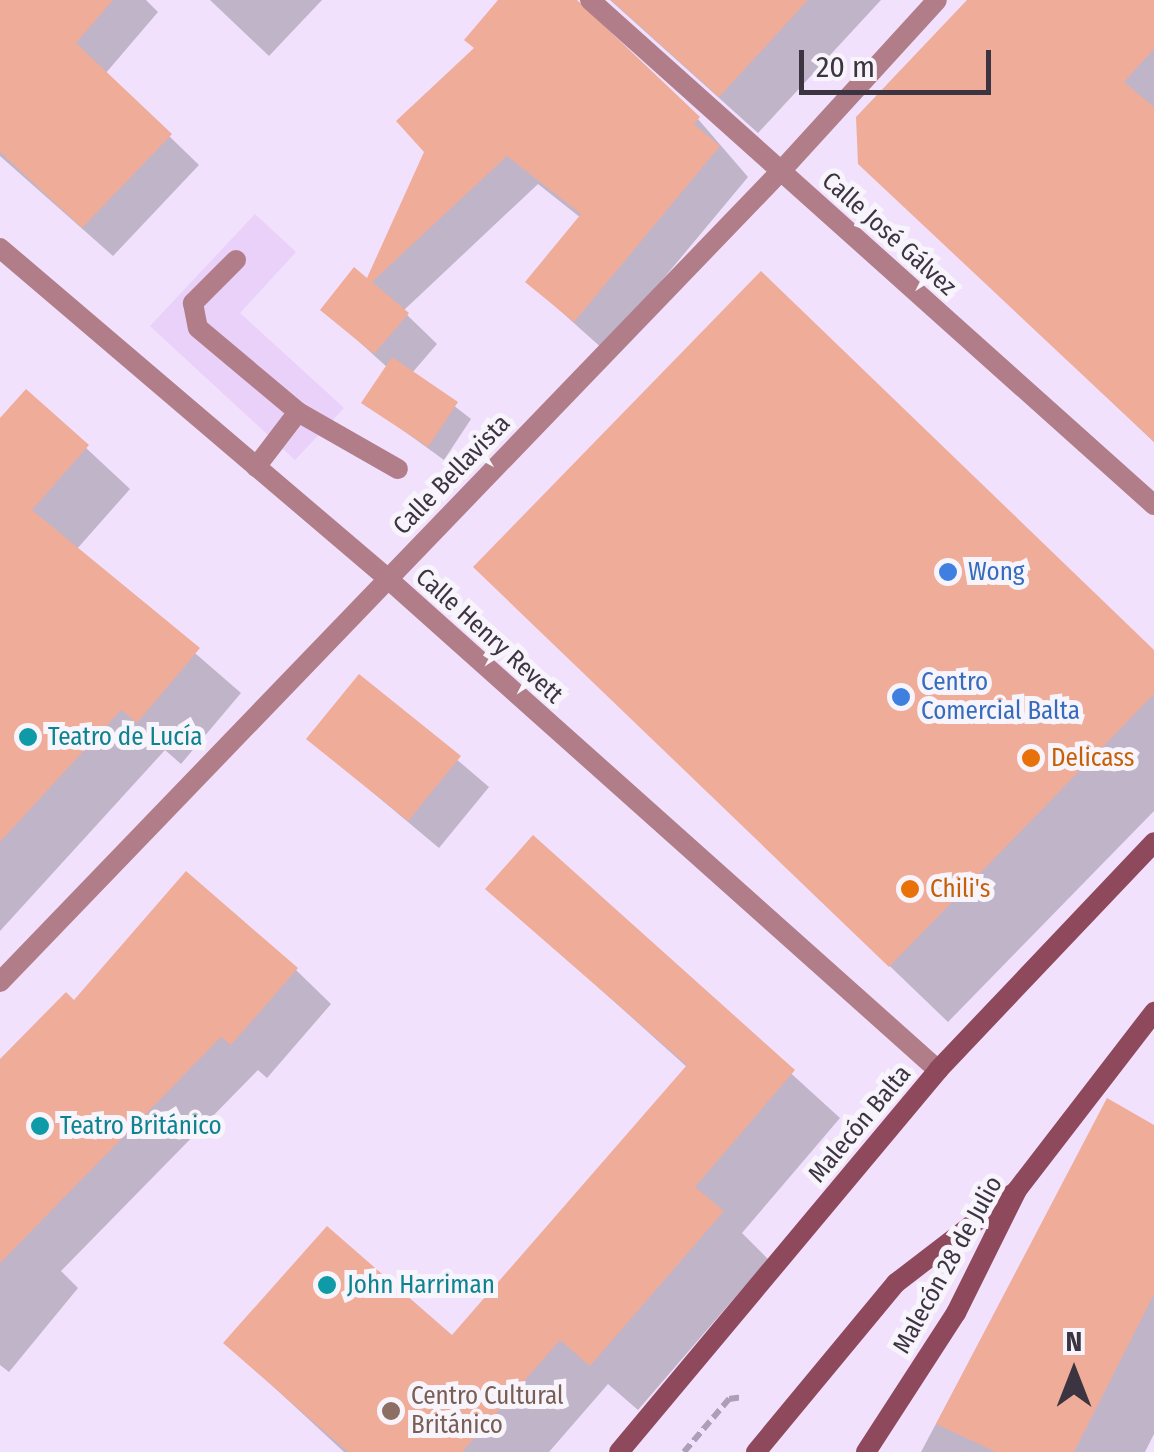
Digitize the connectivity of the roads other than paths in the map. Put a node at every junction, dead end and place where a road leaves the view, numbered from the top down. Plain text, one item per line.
1 (590, 0) edge
2 (937, 0) edge
3 (781, 171) junction
4 (0, 248) edge
5 (236, 260) dead end
6 (298, 412) junction
7 (256, 467) junction
8 (398, 469) dead end
9 (1154, 505) edge
10 (387, 578) junction
11 (1154, 842) edge
12 (0, 982) edge
13 (1154, 1012) edge
14 (938, 1070) junction
15 (1017, 1190) junction
16 (620, 1452) edge
17 (756, 1452) edge
18 (866, 1452) edge

1 - 3 street, Calle José Gálvez
2 - 3 street, Calle Bellavista
3 - 9 street, Calle José Gálvez
3 - 10 street, Calle Bellavista
4 - 7 street, Calle Henry Revett
5 - 6 street
6 - 7 street
6 - 8 street
7 - 10 street, Calle Henry Revett
10 - 12 street, Calle Bellavista
10 - 14 street, Calle Henry Revett
11 - 14 main road, Malecón Balta
13 - 15 main road, Malecón 28 de Julio
14 - 16 main road, Malecón Balta
15 - 17 main road
15 - 18 main road, Malecón 28 de Julio

